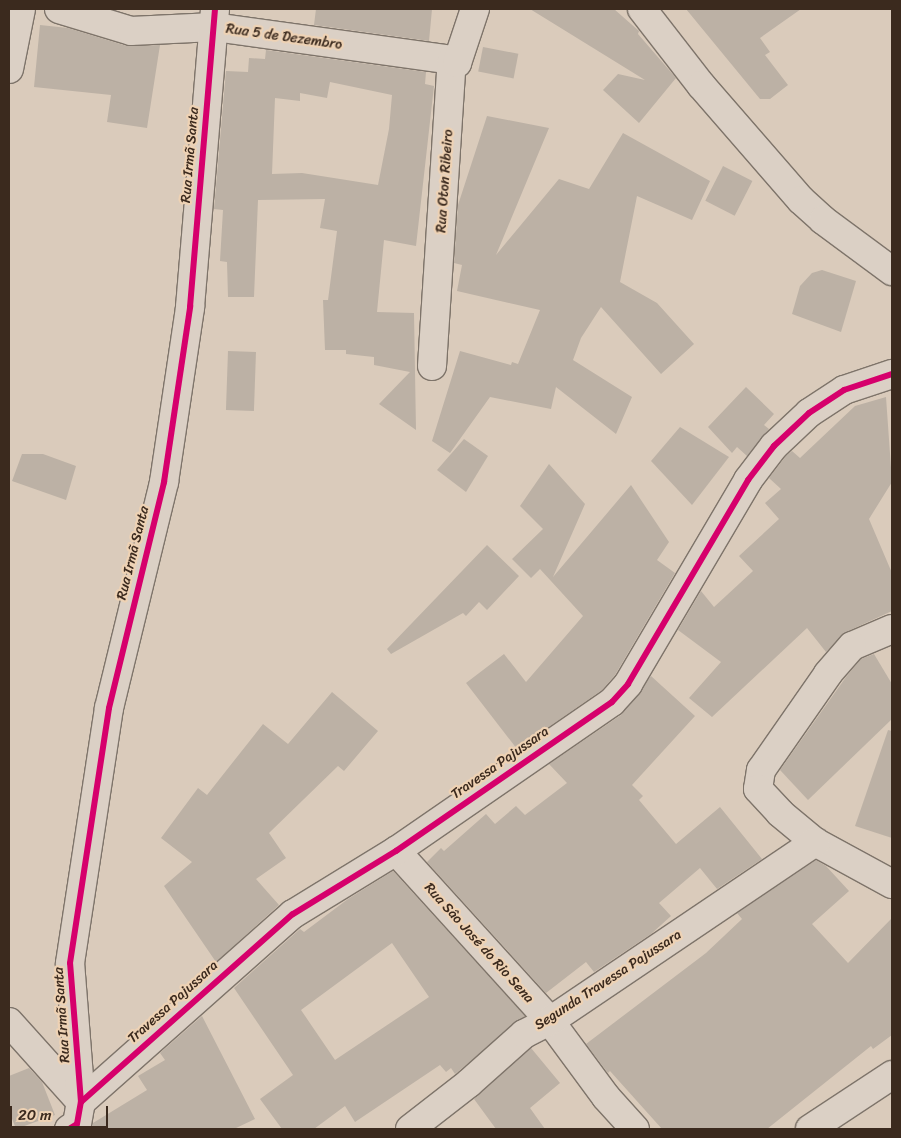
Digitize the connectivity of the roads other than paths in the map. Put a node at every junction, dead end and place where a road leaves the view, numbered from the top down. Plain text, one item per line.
1 (21, 9) edge
2 (59, 9) edge
3 (475, 9) edge
4 (642, 9) edge
5 (214, 18) edge
6 (452, 60) junction
7 (9, 69) edge
8 (892, 271) edge
9 (432, 366) dead end
10 (892, 374) edge
11 (892, 629) edge
12 (815, 842) junction
13 (396, 851) junction
14 (892, 884) edge
15 (550, 1021) junction
16 (9, 1022) edge
17 (892, 1075) edge
18 (81, 1102) junction
19 (69, 1129) edge
20 (410, 1129) edge
21 (635, 1129) edge
22 (810, 1129) edge

1 - 7 street
2 - 5 street, Rua 5 de Dezembro
3 - 6 street
4 - 8 street
5 - 6 street, Rua 5 de Dezembro
5 - 18 street, Rua Irmã Santa
6 - 9 street, Rua Oton Ribeiro
10 - 13 street, Travessa Pajussara
11 - 12 street
12 - 14 street
12 - 15 street, Segunda Travessa Pajussara
13 - 15 street, Rua Sâo José do Rio Sena
13 - 18 street, Travessa Pajussara
15 - 20 street, Segunda Travessa Pajussara
15 - 21 street, Rua Sâo José do Rio Sena
16 - 18 street
17 - 22 street
18 - 19 street

